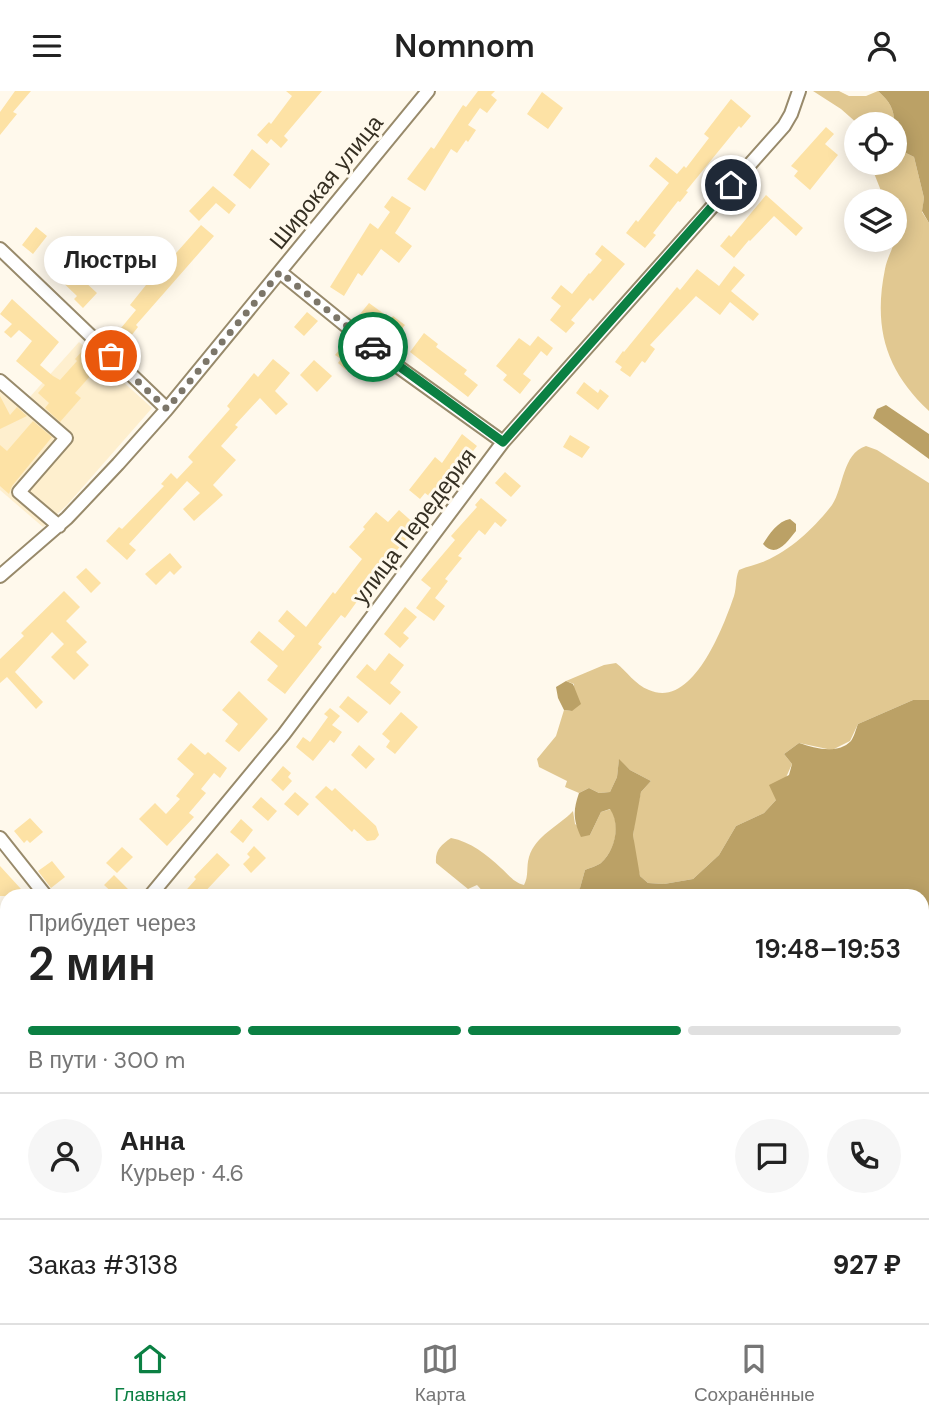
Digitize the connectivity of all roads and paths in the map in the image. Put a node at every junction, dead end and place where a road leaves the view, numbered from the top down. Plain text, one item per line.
1 (428, 91) edge
2 (799, 91) edge
3 (0, 249) edge
4 (280, 272) junction
5 (0, 381) edge
6 (167, 409) junction
7 (503, 442) junction
8 (59, 526) junction
9 (0, 576) edge
10 (0, 838) edge
11 (40, 889) edge
12 (156, 889) edge

1 - 4 street, Широкая улица
2 - 7 street, улица Передерия
3 - 6 street
4 - 6 street, Широкая улица
4 - 7 street
5 - 8 street
6 - 8 street, Широкая улица
7 - 12 street, улица Передерия
8 - 9 street, Широкая улица
10 - 11 street

